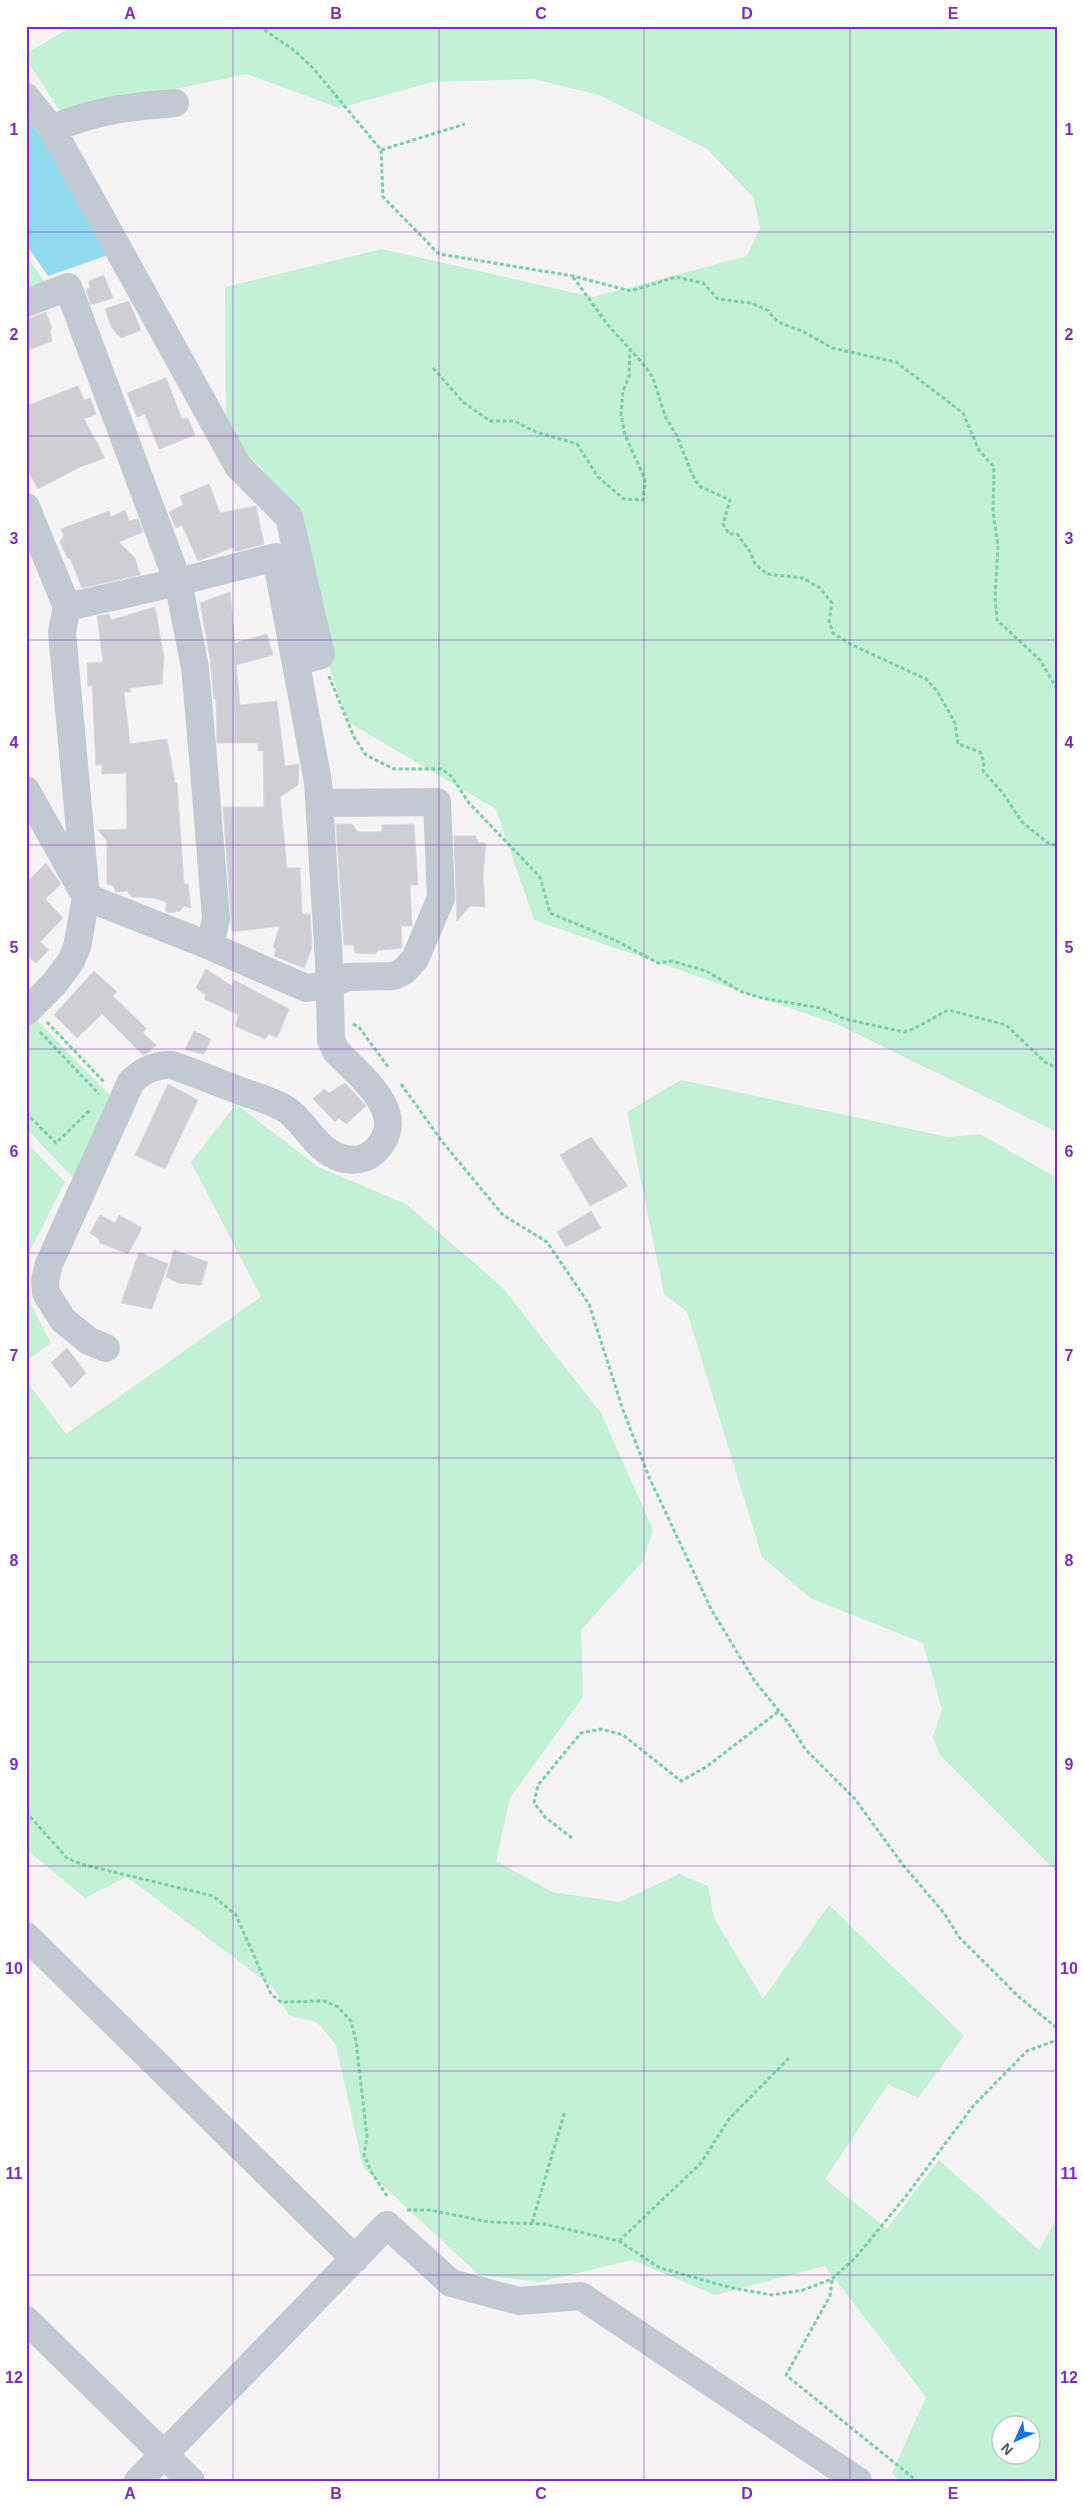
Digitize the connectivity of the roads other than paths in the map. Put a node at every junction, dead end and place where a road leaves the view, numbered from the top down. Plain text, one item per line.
1 (26, 97) edge
2 (175, 103) dead end
3 (52, 130) junction
4 (26, 303) edge
5 (26, 507) edge
6 (178, 582) junction
7 (67, 608) junction
8 (308, 658) junction
9 (26, 790) edge
10 (320, 803) junction
11 (86, 897) junction
12 (210, 946) junction
13 (328, 985) junction
14 (30, 1018) edge
15 (106, 1348) dead end
16 (26, 1936) edge
17 (355, 2258) junction
18 (26, 2320) edge
19 (164, 2454) junction
20 (138, 2481) edge
21 (191, 2481) edge
22 (858, 2481) edge

1 - 3 street
2 - 3 street
3 - 8 street
4 - 6 street
5 - 7 street
6 - 7 street
6 - 8 street
6 - 12 street
7 - 11 street
8 - 10 street
9 - 11 street
10 - 13 street
10 - 13 street
11 - 12 street
11 - 14 street
12 - 13 street
13 - 15 street
16 - 17 street
17 - 19 street
17 - 22 street
18 - 19 street
19 - 20 street
19 - 21 street

